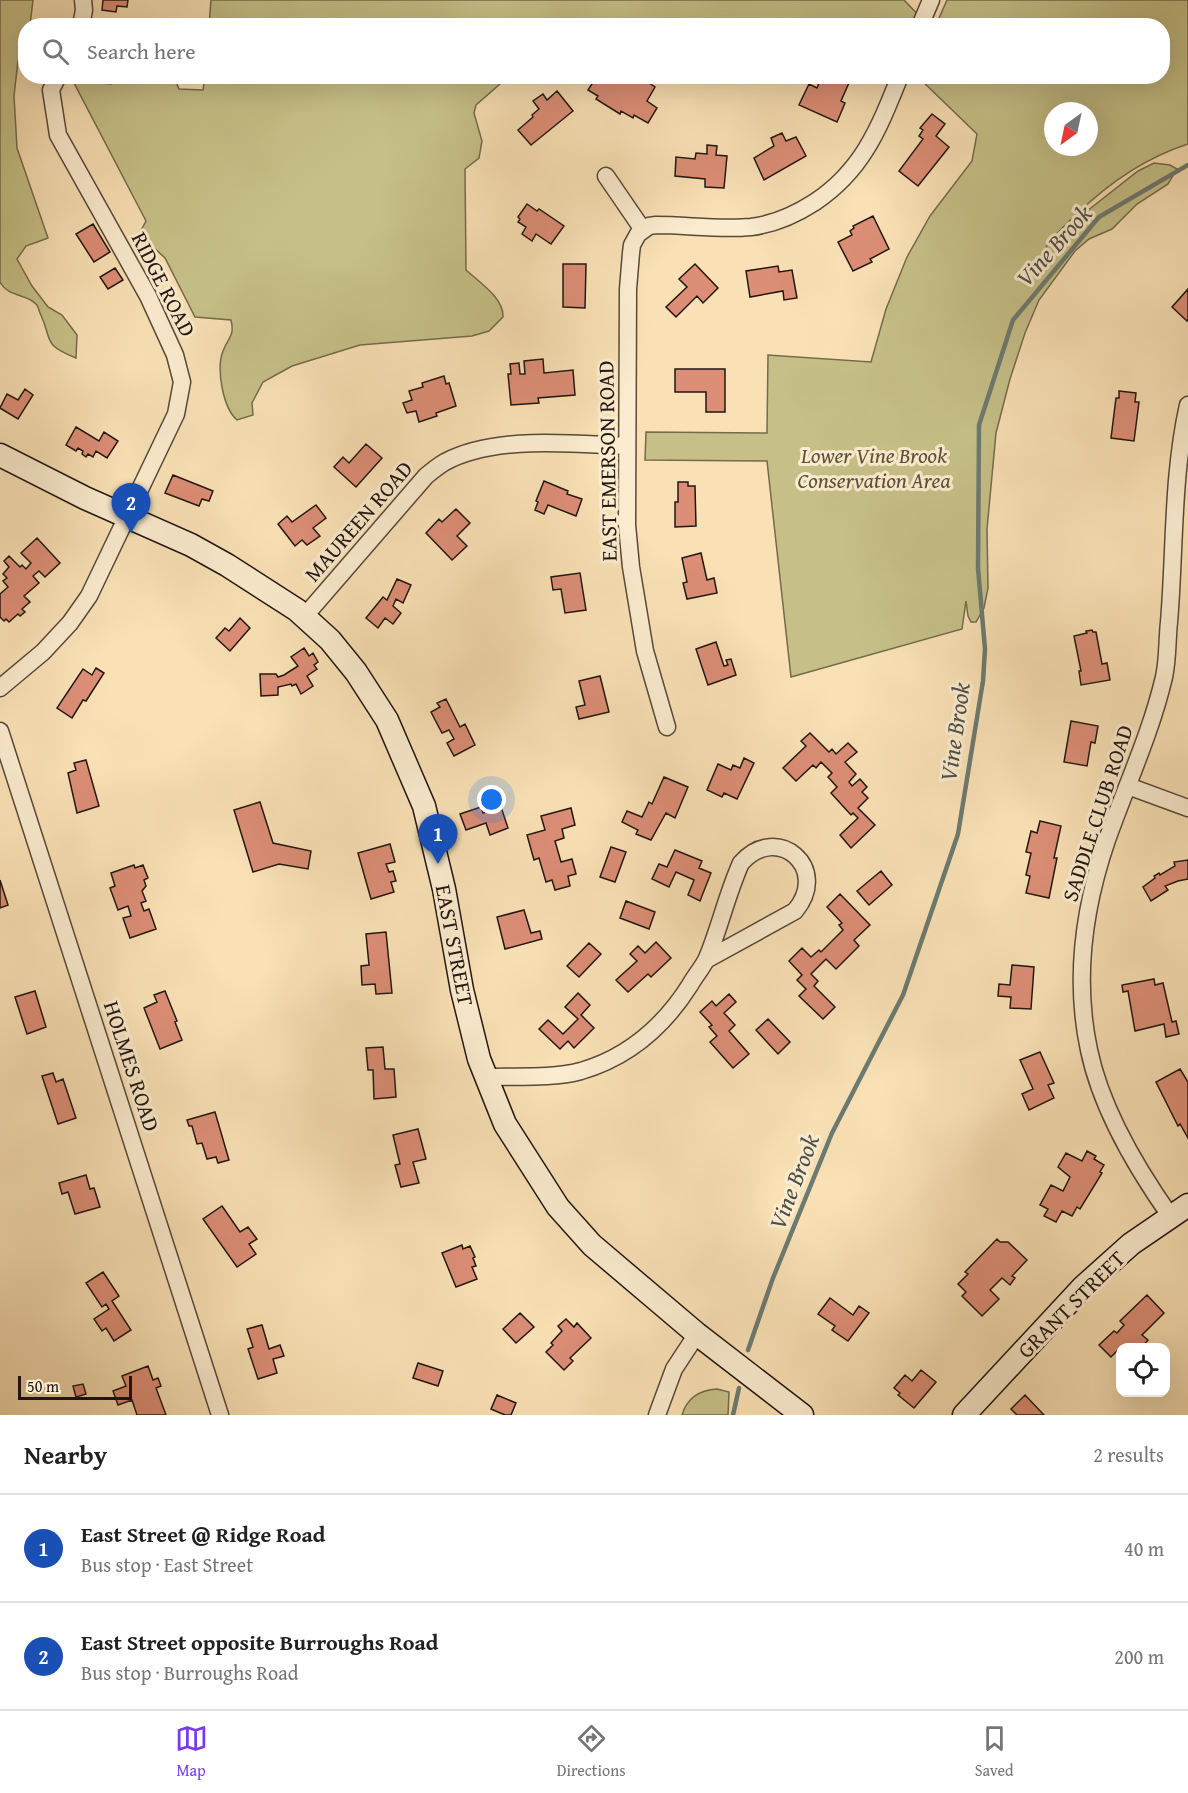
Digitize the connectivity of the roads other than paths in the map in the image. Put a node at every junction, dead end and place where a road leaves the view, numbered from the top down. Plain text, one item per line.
1 (83, 0) edge
2 (931, 0) edge
3 (82, 18) edge
4 (923, 18) edge
5 (54, 84) edge
6 (897, 84) edge
7 (606, 176) dead end
8 (643, 230) junction
9 (1188, 405) edge
10 (627, 446) junction
11 (0, 455) edge
12 (126, 516) junction
13 (304, 617) junction
14 (0, 688) edge
15 (666, 727) dead end
16 (0, 731) edge
17 (1128, 786) junction
18 (1188, 808) edge
19 (706, 960) junction
20 (486, 1077) junction
21 (1179, 1211) edge
22 (697, 1334) junction
23 (220, 1415) edge
24 (657, 1415) edge
25 (801, 1415) edge
26 (964, 1415) edge

1 - 3 street
2 - 4 street
5 - 12 street, RIDGE ROAD
6 - 8 street
7 - 8 street
8 - 10 street, EAST EMERSON ROAD
9 - 17 street, SADDLE CLUB ROAD
10 - 13 street, MAUREEN ROAD
10 - 15 street, EAST EMERSON ROAD
11 - 12 street, EAST STREET
12 - 13 street, EAST STREET
12 - 14 street, RIDGE ROAD
13 - 20 street, EAST STREET
16 - 23 street, HOLMES ROAD
17 - 18 street
17 - 21 street, SADDLE CLUB ROAD
19 - 19 street
19 - 20 street
20 - 22 street, EAST STREET
21 - 26 street, GRANT STREET
22 - 24 street
22 - 25 street, EAST STREET

